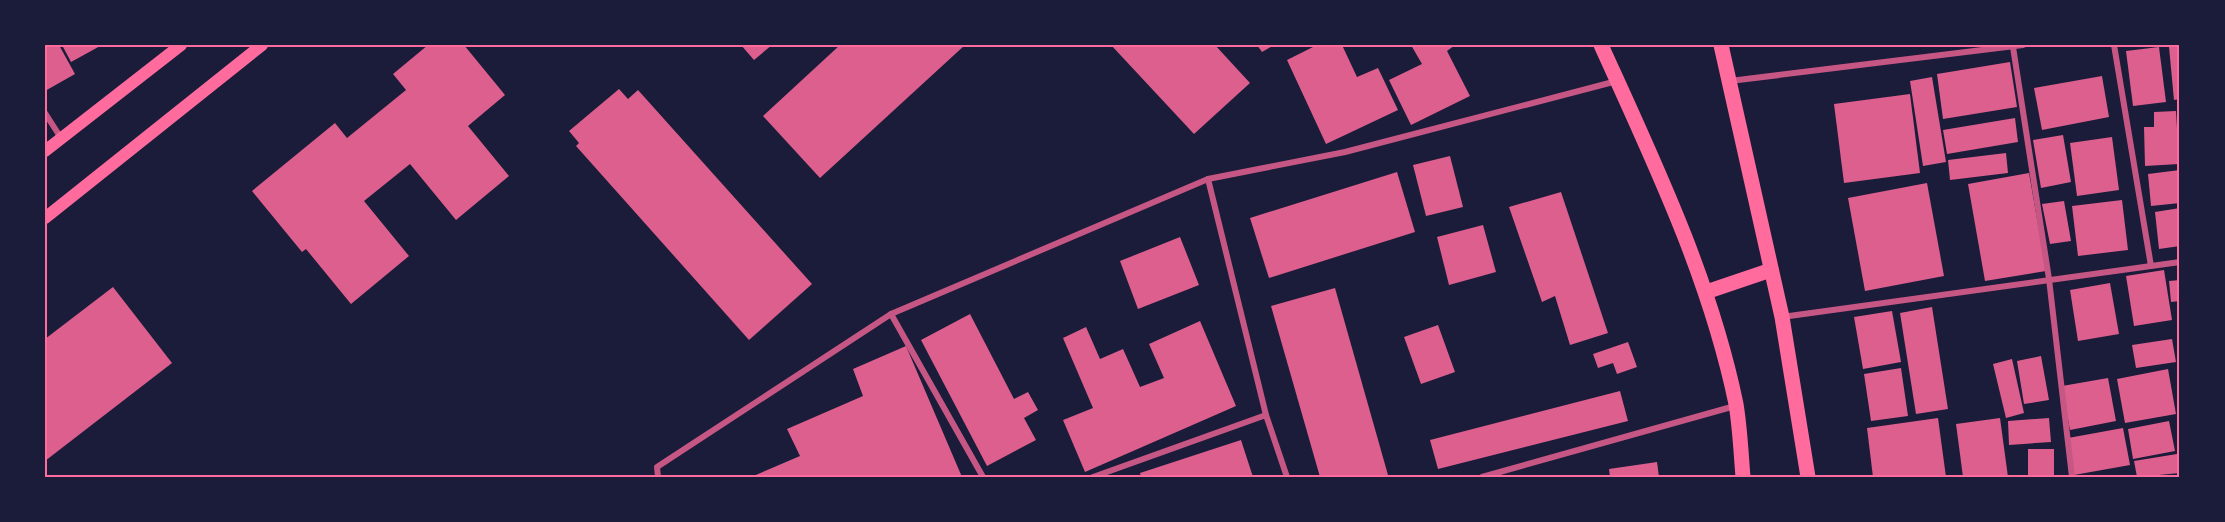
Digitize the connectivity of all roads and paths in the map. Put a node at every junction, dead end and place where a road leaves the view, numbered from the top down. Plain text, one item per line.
1 (262, 45) edge
2 (1601, 45) edge
3 (1721, 45) edge
4 (2023, 45) edge
5 (2114, 45) edge
6 (179, 46) edge
7 (2013, 47) junction
8 (1617, 81) junction
9 (1729, 81) junction
10 (45, 113) edge
11 (61, 138) junction
12 (45, 151) edge
13 (1208, 178) junction
14 (45, 218) edge
15 (2180, 262) edge
16 (2151, 266) junction
17 (1771, 270) junction
18 (2049, 279) junction
19 (1706, 292) junction
20 (891, 314) junction
21 (1782, 317) junction
22 (1736, 405) junction
23 (1266, 415) junction
24 (658, 477) edge
25 (983, 477) edge
26 (1093, 477) edge
27 (1287, 477) edge
28 (1482, 477) edge
29 (1743, 477) edge
30 (1808, 477) edge
31 (2072, 477) edge

1 - 14 main road
2 - 8 main road
3 - 9 main road
4 - 7 street
5 - 16 street
6 - 11 main road
7 - 9 street
7 - 18 street
8 - 13 street
8 - 19 main road
9 - 17 main road
10 - 11 street
11 - 12 main road
13 - 20 street
13 - 23 street
15 - 16 street
16 - 18 street
17 - 19 main road
17 - 21 main road
18 - 21 street
18 - 31 street
19 - 22 main road
20 - 24 street
20 - 25 street
21 - 30 main road
22 - 28 street
22 - 29 main road
23 - 26 street
23 - 27 street

